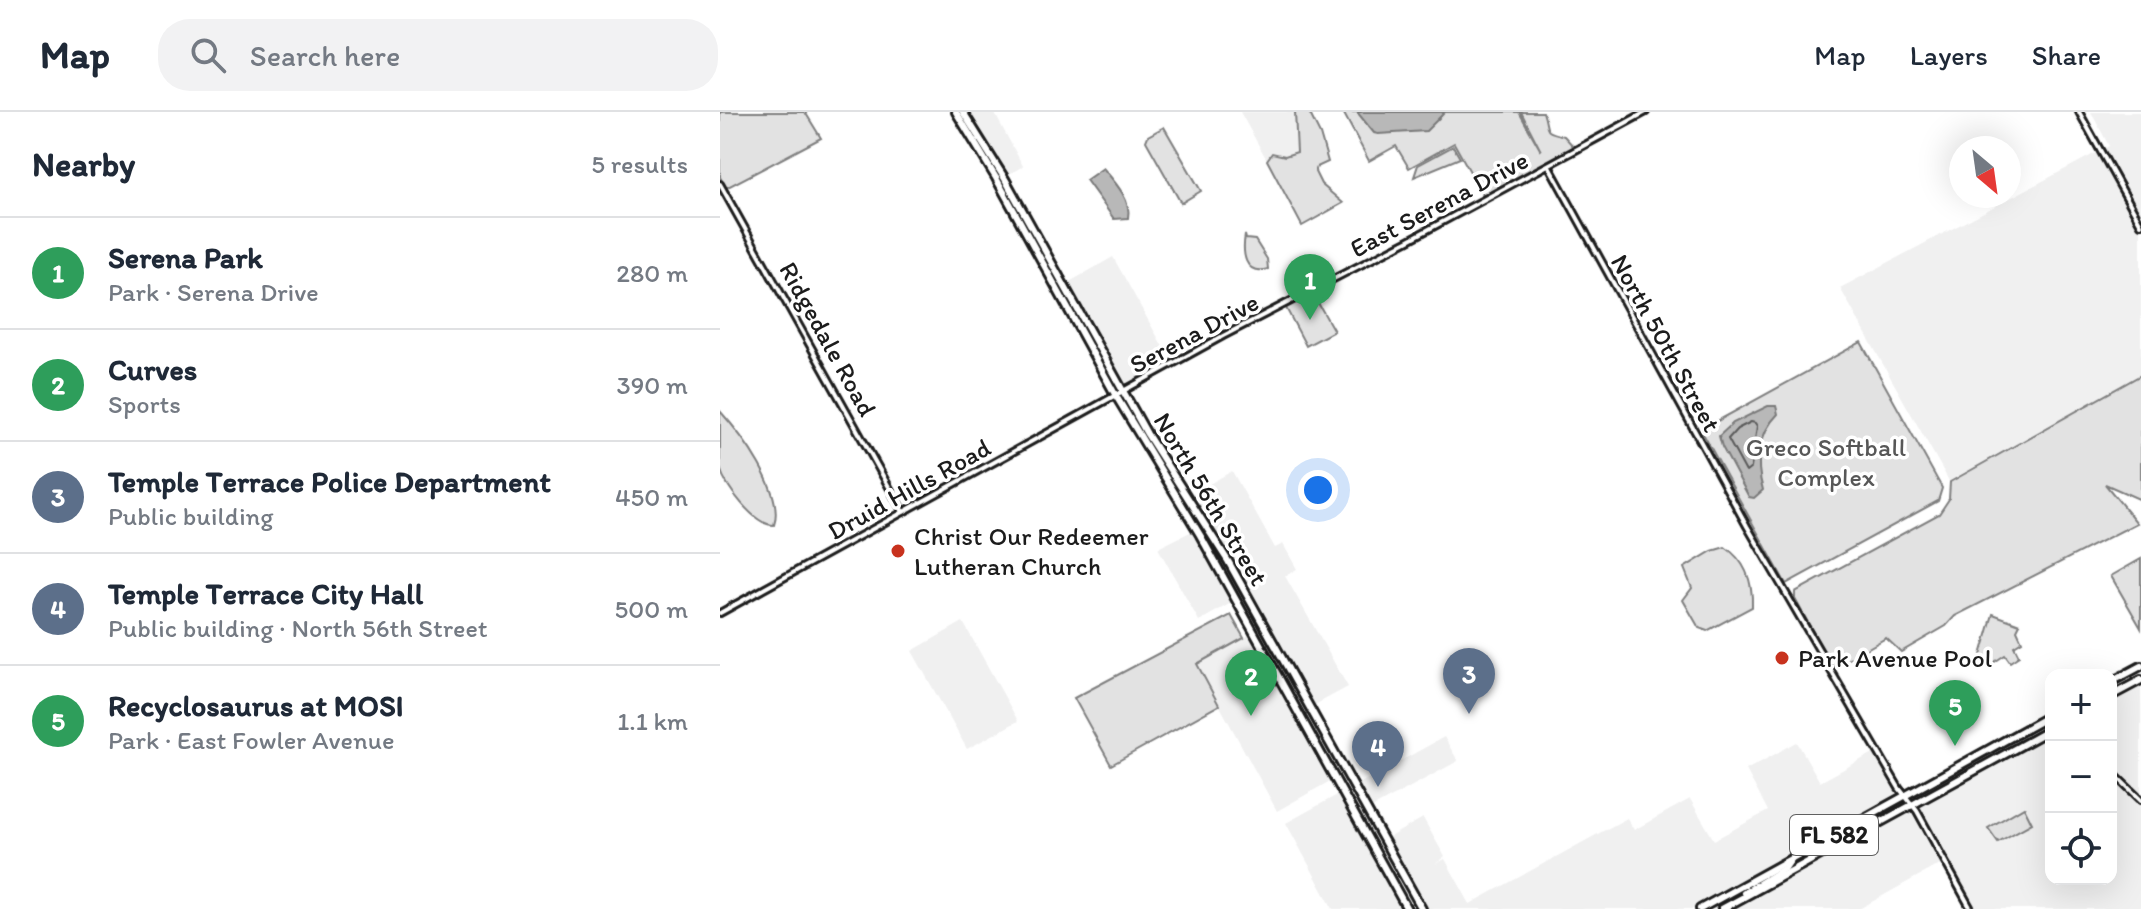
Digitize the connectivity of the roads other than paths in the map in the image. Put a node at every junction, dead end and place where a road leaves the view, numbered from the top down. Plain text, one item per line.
1 (956, 112) edge
2 (963, 112) edge
3 (1646, 112) edge
4 (2079, 112) edge
5 (1549, 166) junction
6 (720, 184) edge
7 (2141, 224) edge
8 (1332, 280) joint
9 (1120, 394) junction
10 (903, 512) junction
11 (1220, 548) junction
12 (1210, 554) junction
13 (720, 613) edge
14 (1271, 639) junction
15 (1259, 641) junction
16 (1263, 648) junction
17 (2141, 666) edge
18 (2117, 679) edge
19 (2141, 680) edge
20 (2117, 693) edge
21 (1307, 702) junction
22 (1296, 708) junction
23 (2045, 718) edge
24 (2045, 732) edge
25 (2117, 777) edge
26 (1904, 796) junction
27 (2141, 800) edge
28 (1912, 804) junction
29 (1870, 815) junction
30 (1793, 857) junction
31 (1811, 859) junction
32 (1737, 889) junction
33 (1732, 903) junction
34 (1407, 909) edge
35 (1422, 909) edge
36 (1700, 909) edge
37 (1709, 909) edge
38 (1722, 909) edge
39 (1971, 909) edge

1 - 9 main road, North 56th Street
2 - 9 main road, North 56th Street
3 - 5 street, East Serena Drive
4 - 7 street
5 - 8 street, East Serena Drive
5 - 26 street, North 50th Street
6 - 10 street, Ridgedale Road
8 - 9 street, Serena Drive
9 - 10 street, Druid Hills Road
9 - 11 main road, North 56th Street
9 - 12 main road, North 56th Street
10 - 13 street, Druid Hills Road
11 - 12 main road
11 - 14 main road, North 56th Street
12 - 15 main road, North 56th Street
14 - 15 main road
14 - 16 main road
14 - 21 main road, North 56th Street
15 - 16 main road, North 56th Street
16 - 22 main road, North 56th Street
17 - 18 main road
19 - 20 main road
21 - 22 main road
21 - 35 main road, North 56th Street
22 - 34 main road, North 56th Street
23 - 26 main road, FL 582
24 - 28 main road, FL 582
25 - 27 street
26 - 28 street, North 50th Street
26 - 29 main road, FL 582
28 - 31 main road, FL 582
28 - 39 street, North 50th Street
29 - 30 main road, FL 582
29 - 31 main road
30 - 32 main road, FL 582
30 - 33 main road
31 - 33 main road, FL 582
32 - 36 main road, FL 582
32 - 37 main road
33 - 38 main road, FL 582

